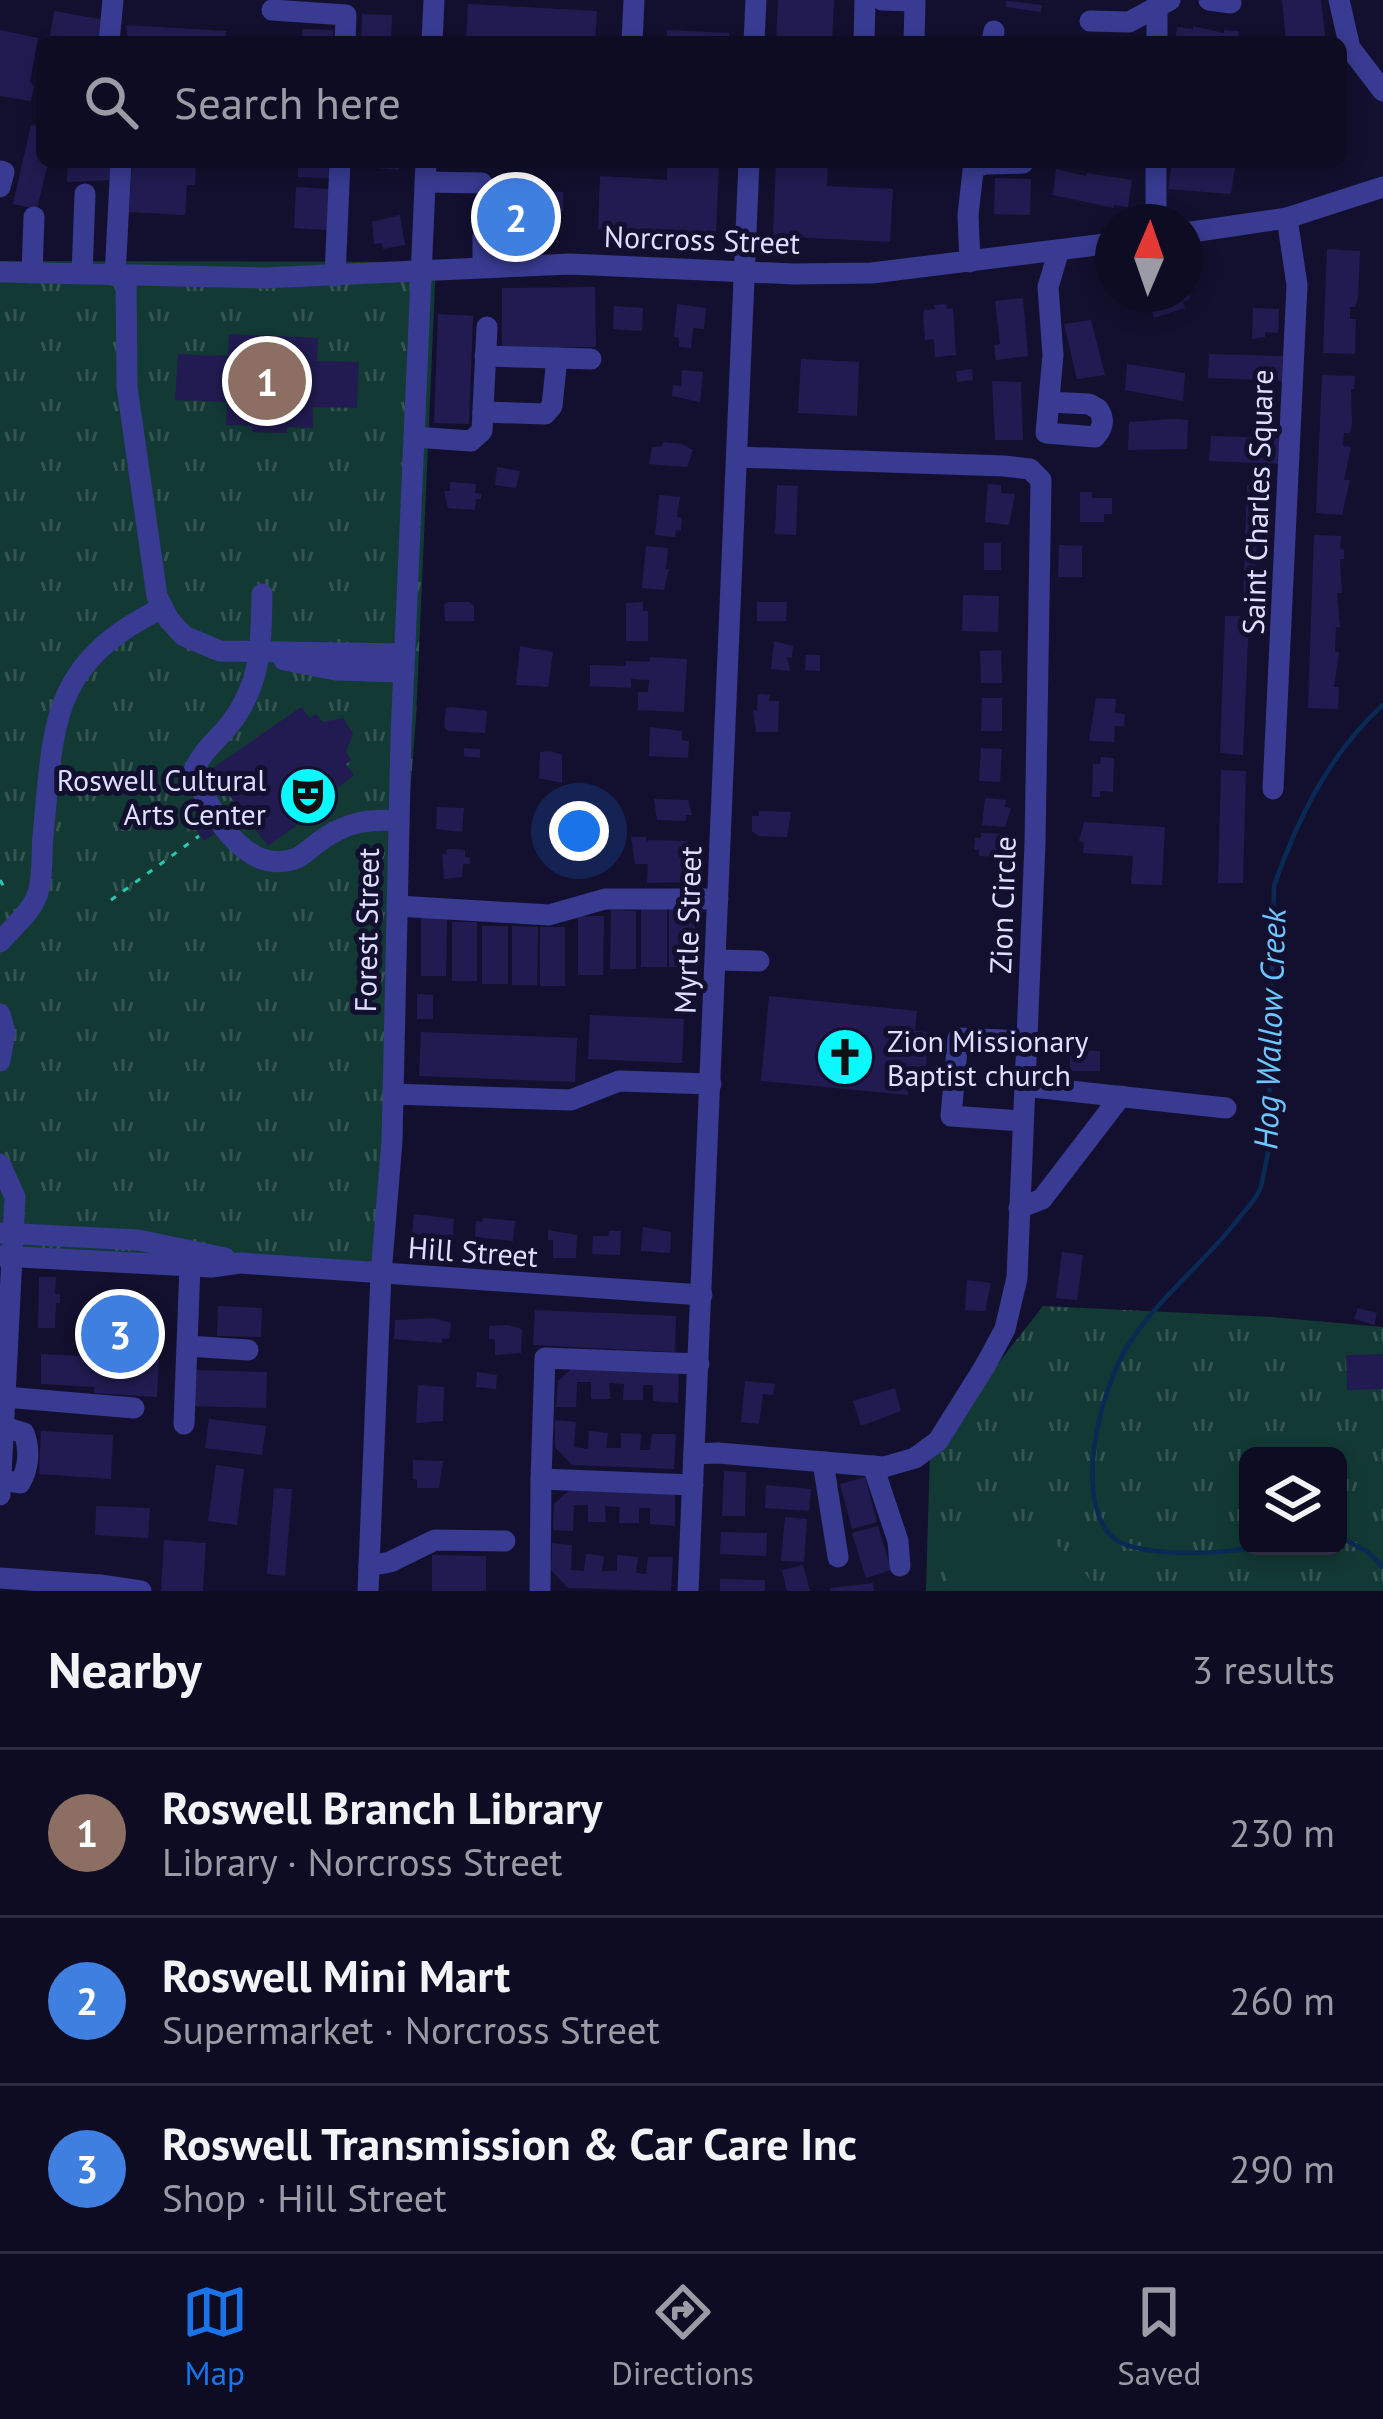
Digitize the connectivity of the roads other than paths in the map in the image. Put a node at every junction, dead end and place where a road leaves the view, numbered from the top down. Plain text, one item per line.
1 (113, 0) edge
2 (434, 0) edge
3 (634, 0) edge
4 (755, 0) edge
5 (865, 0) edge
6 (882, 0) edge
7 (1339, 0) edge
8 (1164, 2) edge
9 (272, 10) dead end
10 (1090, 21) dead end
11 (110, 36) edge
12 (345, 36) edge
13 (432, 36) edge
14 (632, 36) edge
15 (754, 36) edge
16 (863, 36) edge
17 (914, 36) edge
18 (1158, 36) edge
19 (1383, 91) edge
20 (121, 168) edge
21 (340, 168) edge
22 (748, 168) edge
23 (974, 168) edge
24 (1156, 168) edge
25 (0, 171) edge
26 (426, 172) edge
27 (482, 183) dead end
28 (0, 187) edge
29 (1383, 187) edge
30 (85, 194) dead end
31 (1156, 204) edge
32 (34, 217) dead end
33 (1287, 218) junction
34 (1203, 230) edge
35 (483, 236) dead end
36 (1095, 245) edge
37 (1059, 250) junction
38 (1021, 255) junction
39 (970, 262) junction
40 (483, 265) junction
41 (421, 270) junction
42 (744, 271) junction
43 (0, 272) edge
44 (32, 273) junction
45 (82, 274) junction
46 (121, 276) junction
47 (335, 276) junction
48 (1048, 287) junction
49 (487, 327) dead end
50 (485, 356) junction
51 (557, 358) junction
52 (591, 359) dead end
53 (1049, 402) junction
54 (483, 412) junction
55 (414, 437) junction
56 (737, 457) junction
57 (262, 593) dead end
58 (162, 608) junction
59 (261, 653) junction
60 (404, 663) junction
61 (1273, 789) dead end
62 (399, 820) junction
63 (718, 899) junction
64 (397, 906) junction
65 (0, 942) edge
66 (716, 960) junction
67 (759, 961) dead end
68 (0, 1014) edge
69 (1026, 1042) junction
70 (0, 1061) edge
71 (711, 1084) junction
72 (1024, 1086) junction
73 (393, 1094) junction
74 (1120, 1096) junction
75 (1226, 1108) dead end
76 (1023, 1121) junction
77 (0, 1165) edge
78 (1019, 1208) junction
79 (7, 1245) edge
80 (240, 1263) junction
81 (190, 1266) junction
82 (381, 1274) junction
83 (702, 1295) junction
84 (5, 1298) edge
85 (188, 1346) junction
86 (248, 1350) dead end
87 (699, 1364) junction
88 (5, 1397) junction
89 (134, 1408) dead end
90 (184, 1424) dead end
91 (4, 1427) junction
92 (694, 1454) junction
93 (823, 1462) junction
94 (1, 1465) edge
95 (873, 1466) junction
96 (541, 1479) junction
97 (693, 1485) junction
98 (0, 1495) edge
99 (505, 1541) dead end
100 (838, 1557) dead end
101 (369, 1566) junction
102 (900, 1566) dead end
103 (0, 1578) edge
104 (53, 1586) edge
105 (100, 1588) edge
106 (141, 1591) edge
107 (368, 1591) edge
108 (540, 1591) edge
109 (688, 1591) edge

1 - 11 street
2 - 13 street
3 - 14 street
4 - 15 street
5 - 16 street
6 - 17 street
7 - 19 street
8 - 10 street
8 - 18 street
9 - 12 street
20 - 46 street
21 - 47 street
22 - 42 street, Myrtle Street
23 - 39 street
24 - 31 street
25 - 28 street
26 - 27 street
26 - 41 street, Forest Street
29 - 33 street
30 - 45 street
32 - 44 street
33 - 34 street
33 - 61 street, Saint Charles Square
35 - 40 street
36 - 37 street, Norcross Street
37 - 38 street, Norcross Street
37 - 48 street
38 - 39 street, Norcross Street
38 - 48 street
39 - 42 street, Norcross Street
40 - 41 street, Norcross Street
40 - 42 street, Norcross Street
41 - 47 street, Norcross Street
41 - 55 street, Forest Street
42 - 56 street, Myrtle Street
43 - 44 street, Norcross Street
44 - 45 street, Norcross Street
45 - 46 street, Norcross Street
46 - 47 street, Norcross Street
46 - 58 street
48 - 53 street
49 - 50 street
50 - 51 street
50 - 54 street
51 - 52 street
51 - 54 street
53 - 53 street
54 - 55 street
55 - 60 street, Forest Street
56 - 63 street, Myrtle Street
56 - 69 street, Zion Circle
57 - 59 street
58 - 59 street
58 - 65 street
59 - 60 street
59 - 62 street
60 - 62 street, Forest Street
62 - 64 street, Forest Street
63 - 64 street
63 - 66 street, Myrtle Street
64 - 73 street, Forest Street
66 - 67 street
66 - 71 street, Myrtle Street
68 - 70 street
69 - 72 street, Zion Circle
69 - 76 street
71 - 73 street
71 - 83 street, Myrtle Street
72 - 74 street
72 - 76 street, Zion Circle
73 - 82 street, Forest Street
74 - 75 street
74 - 78 street
76 - 78 street, Zion Circle
77 - 79 street
78 - 95 street, Zion Circle
79 - 80 street, Hill Street
79 - 81 street, Hill Street
79 - 84 street
80 - 81 street, Hill Street
80 - 82 street, Hill Street
81 - 85 street
82 - 83 street, Hill Street
82 - 101 street, Forest Street
83 - 87 street, Myrtle Street
84 - 88 street
85 - 86 street
85 - 90 street
87 - 92 street, Myrtle Street
87 - 96 street
88 - 89 street
88 - 91 street
91 - 94 street
91 - 94 street
92 - 93 street, Zion Circle
92 - 97 street, Myrtle Street
93 - 95 street, Zion Circle
93 - 100 street
94 - 98 street
95 - 102 street
96 - 97 street
96 - 108 street
97 - 109 street, Myrtle Street
99 - 101 street
101 - 107 street, Forest Street
103 - 104 street
104 - 105 street
105 - 106 street

